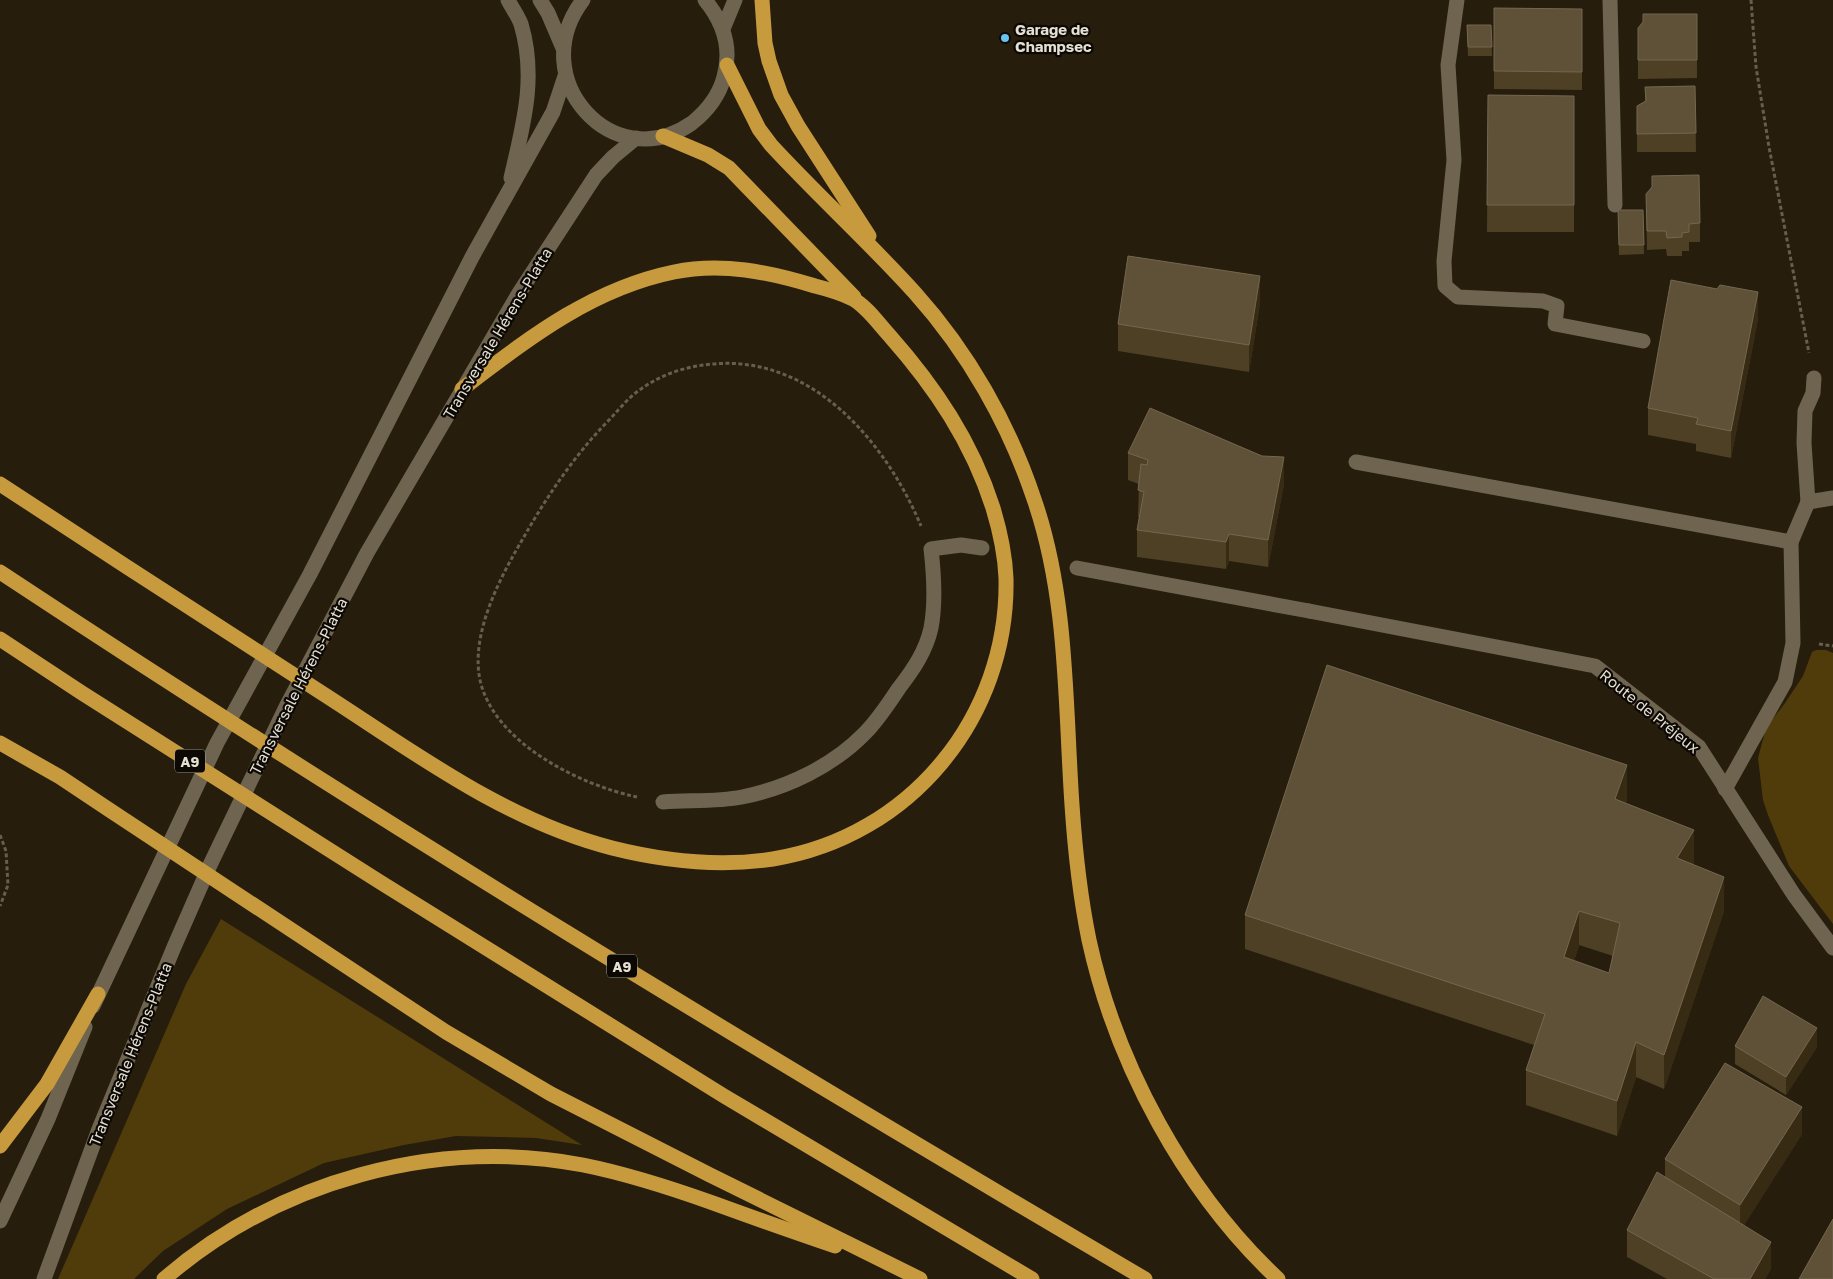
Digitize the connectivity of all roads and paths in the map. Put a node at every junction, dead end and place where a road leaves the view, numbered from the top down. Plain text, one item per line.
1 (508, 0) edge
2 (540, 0) edge
3 (583, 0) edge
4 (705, 0) edge
5 (735, 0) edge
6 (762, 0) edge
7 (1457, 0) edge
8 (1610, 0) edge
9 (1751, 0) edge
10 (723, 29) junction
11 (564, 49) junction
12 (727, 65) junction
13 (566, 76) junction
14 (663, 136) junction
15 (636, 138) junction
16 (508, 194) junction
17 (1615, 205) dead end
18 (888, 265) junction
19 (858, 301) junction
20 (1643, 341) dead end
21 (1814, 378) joint
22 (462, 390) junction
23 (1356, 462) dead end
24 (0, 484) edge
25 (1833, 498) edge
26 (1808, 502) junction
27 (1791, 542) junction
28 (982, 548) dead end
29 (931, 549) junction
30 (1077, 568) dead end
31 (0, 572) edge
32 (0, 639) edge
33 (0, 743) edge
34 (1725, 789) junction
35 (662, 802) joint
36 (0, 835) edge
37 (0, 906) edge
38 (1833, 948) edge
39 (98, 994) junction
40 (0, 1146) edge
41 (0, 1221) edge
42 (897, 1268) junction
43 (44, 1279) edge
44 (164, 1279) edge
45 (920, 1279) edge
46 (1032, 1279) edge
47 (1145, 1279) edge
48 (1278, 1279) edge

1 - 16 main road
2 - 11 main road
3 - 11 main road
4 - 10 main road
5 - 10 main road
6 - 18 highway
7 - 20 main road
8 - 17 main road
9 - 21 path
10 - 12 main road
11 - 13 main road
12 - 14 main road
12 - 18 highway
13 - 15 main road
13 - 16 main road
14 - 15 main road
14 - 19 highway
15 - 22 main road, Transversale Hérens-Platta
16 - 39 main road
18 - 48 highway
19 - 22 highway
19 - 24 highway
21 - 26 main road
22 - 43 main road, Transversale Hérens-Platta
23 - 27 main road
25 - 26 main road
26 - 27 main road
27 - 34 main road
28 - 29 main road
29 - 35 main road
29 - 35 path
30 - 34 main road, Route de Préjeux
31 - 47 highway, A9
32 - 46 highway, A9
33 - 42 highway
34 - 38 main road, Route de Préjeux
36 - 37 path
39 - 40 highway
39 - 41 main road
42 - 44 highway
42 - 45 highway

